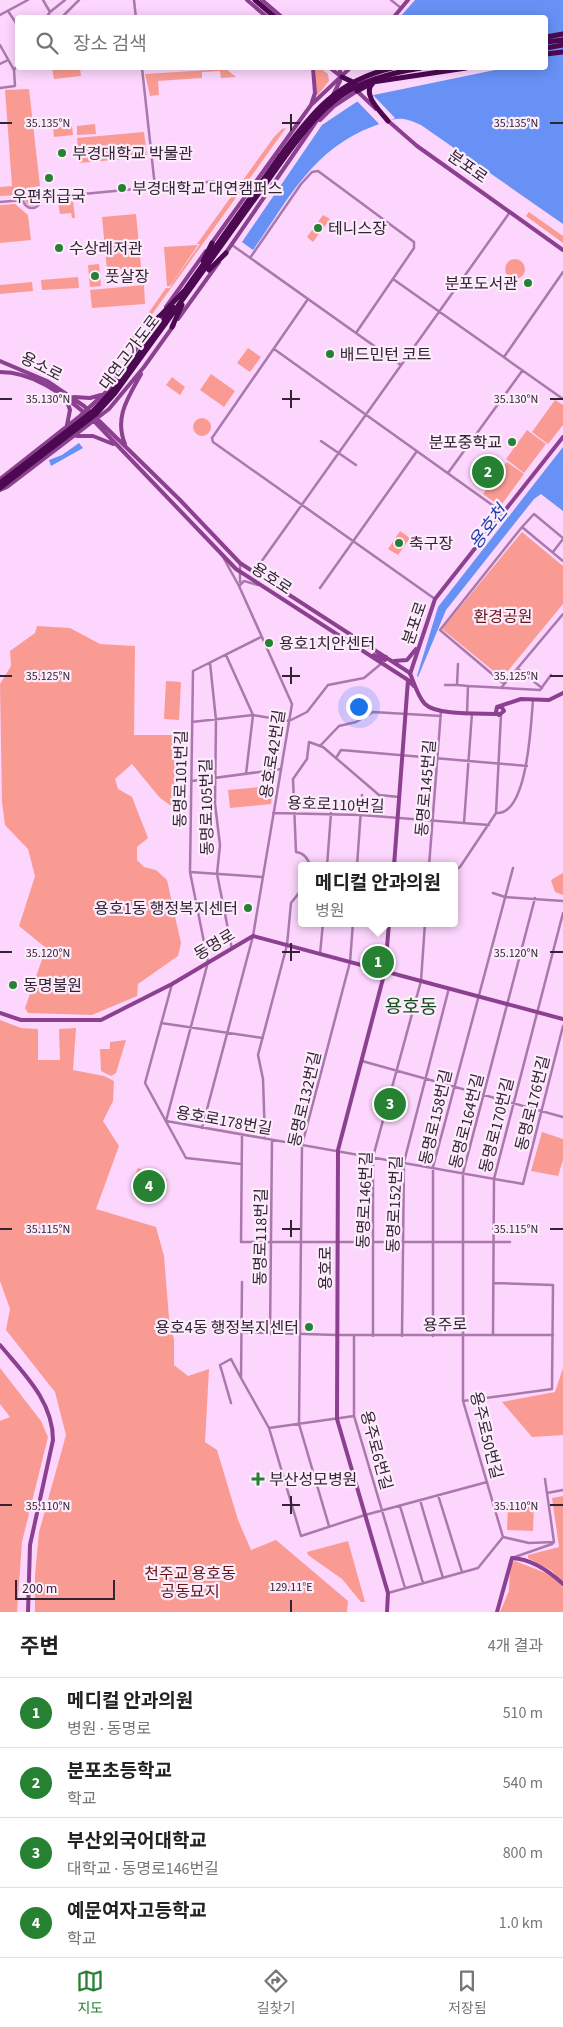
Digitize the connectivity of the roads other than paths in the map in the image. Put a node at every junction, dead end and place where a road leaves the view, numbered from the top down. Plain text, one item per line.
1 (28, 0) edge
2 (43, 0) edge
3 (65, 0) edge
4 (79, 0) edge
5 (134, 0) edge
6 (247, 0) edge
7 (255, 0) edge
8 (262, 0) edge
9 (391, 0) edge
10 (408, 0) edge
11 (400, 8) junction
12 (8, 11) junction
13 (50, 12) junction
14 (0, 15) edge
15 (48, 15) edge
16 (64, 15) edge
17 (136, 15) edge
18 (264, 15) edge
19 (272, 15) edge
20 (280, 15) edge
21 (395, 15) edge
22 (15, 22) edge
23 (563, 34) edge
24 (548, 36) edge
25 (563, 40) edge
26 (548, 42) edge
27 (563, 45) edge
28 (0, 47) edge
29 (548, 48) edge
30 (563, 52) edge
31 (548, 54) edge
32 (8, 60) junction
33 (0, 64) edge
34 (14, 70) joint
35 (142, 70) edge
36 (313, 70) edge
37 (333, 70) edge
38 (340, 70) edge
39 (348, 70) edge
40 (390, 70) edge
41 (406, 70) edge
42 (452, 70) edge
43 (342, 77) junction
44 (402, 77) junction
45 (380, 81) junction
46 (372, 83) junction
47 (0, 88) edge
48 (357, 91) junction
49 (366, 96) junction
50 (311, 104) junction
51 (388, 121) joint
52 (313, 126) junction
53 (218, 181) dead end
54 (155, 187) junction
55 (42, 198) junction
56 (23, 200) junction
57 (0, 202) edge
58 (510, 212) junction
59 (212, 243) junction
60 (232, 245) junction
61 (563, 250) edge
62 (226, 253) junction
63 (250, 258) junction
64 (563, 272) edge
65 (198, 277) junction
66 (393, 279) junction
67 (186, 292) junction
68 (308, 299) junction
69 (440, 312) junction
70 (162, 321) junction
71 (172, 328) junction
72 (356, 333) junction
73 (274, 349) junction
74 (504, 357) junction
75 (0, 361) edge
76 (401, 366) junction
77 (144, 367) junction
78 (522, 370) junction
79 (0, 372) edge
80 (107, 391) junction
81 (70, 396) junction
82 (65, 397) junction
83 (563, 399) edge
84 (86, 411) junction
85 (366, 415) junction
86 (94, 418) junction
87 (99, 426) junction
88 (65, 428) junction
89 (72, 437) junction
90 (563, 437) edge
91 (100, 438) junction
92 (321, 441) dead end
93 (125, 446) junction
94 (119, 449) junction
95 (417, 451) junction
96 (339, 453) junction
97 (356, 465) dead end
98 (18, 472) junction
99 (448, 473) junction
100 (0, 479) edge
101 (0, 483) edge
102 (0, 489) edge
103 (166, 496) junction
104 (180, 500) junction
105 (302, 505) junction
106 (503, 513) junction
107 (184, 515) junction
108 (196, 517) junction
109 (522, 527) junction
110 (563, 539) edge
111 (353, 540) junction
112 (553, 552) junction
113 (222, 555) junction
114 (563, 561) edge
115 (240, 564) junction
116 (241, 573) junction
117 (253, 573) junction
118 (232, 574) junction
119 (239, 585) junction
120 (258, 585) junction
121 (320, 588) dead end
122 (435, 599) junction
123 (563, 614) edge
124 (261, 637) junction
125 (418, 647) junction
126 (226, 655) junction
127 (370, 655) junction
128 (386, 658) junction
129 (391, 661) junction
130 (210, 663) junction
131 (382, 663) junction
132 (458, 664) dead end
133 (518, 669) junction
134 (410, 673) junction
135 (552, 675) dead end
136 (408, 680) junction
137 (504, 684) junction
138 (445, 685) dead end
139 (457, 685) junction
140 (468, 686) junction
141 (501, 688) junction
142 (542, 688) junction
143 (417, 689) junction
144 (563, 693) edge
145 (533, 700) junction
146 (503, 708) junction
147 (496, 709) junction
148 (469, 713) junction
149 (484, 713) junction
150 (441, 714) junction
151 (499, 714) junction
152 (253, 715) junction
153 (406, 715) junction
154 (216, 720) junction
155 (289, 721) junction
156 (192, 722) junction
157 (320, 746) junction
158 (403, 755) junction
159 (336, 758) junction
160 (438, 758) junction
161 (468, 761) junction
162 (498, 763) junction
163 (527, 766) junction
164 (281, 769) junction
165 (246, 774) junction
166 (216, 778) junction
167 (192, 781) junction
168 (362, 795) dead end
169 (399, 797) junction
170 (294, 812) junction
171 (274, 813) junction
172 (331, 813) junction
173 (496, 813) junction
174 (361, 815) junction
175 (398, 817) junction
176 (433, 820) junction
177 (464, 823) junction
178 (488, 825) junction
179 (309, 862) edge
180 (327, 862) edge
181 (357, 862) edge
182 (394, 862) edge
183 (429, 862) edge
184 (458, 868) edge
185 (513, 868) dead end
186 (190, 872) junction
187 (217, 874) junction
188 (262, 877) junction
189 (492, 893) dead end
190 (298, 895) edge
191 (505, 897) junction
192 (535, 898) junction
193 (563, 901) edge
194 (563, 914) edge
195 (323, 927) edge
196 (353, 927) edge
197 (389, 927) edge
198 (425, 927) edge
199 (253, 936) junction
200 (287, 945) junction
201 (232, 949) junction
202 (320, 954) junction
203 (208, 962) junction
204 (350, 962) junction
205 (385, 971) junction
206 (420, 981) junction
207 (172, 984) junction
208 (449, 988) junction
209 (478, 996) junction
210 (507, 1004) junction
211 (536, 1012) junction
212 (0, 1013) edge
213 (563, 1019) edge
214 (161, 1023) junction
215 (563, 1026) edge
216 (191, 1028) junction
217 (227, 1033) junction
218 (263, 1038) junction
219 (362, 1061) junction
220 (396, 1071) junction
221 (425, 1079) junction
222 (454, 1086) junction
223 (484, 1095) junction
224 (513, 1103) junction
225 (542, 1111) junction
226 (563, 1117) edge
227 (166, 1120) junction
228 (202, 1128) junction
229 (242, 1135) junction
230 (264, 1139) junction
231 (272, 1140) junction
232 (302, 1145) junction
233 (338, 1150) junction
234 (373, 1157) junction
235 (404, 1162) junction
236 (241, 1164) junction
237 (433, 1167) junction
238 (463, 1173) junction
239 (494, 1179) junction
240 (523, 1184) joint
241 (271, 1242) junction
242 (301, 1242) junction
243 (373, 1242) junction
244 (403, 1242) junction
245 (432, 1242) junction
246 (463, 1242) junction
247 (494, 1242) junction
248 (510, 1242) dead end
249 (338, 1243) junction
250 (242, 1282) dead end
251 (493, 1283) junction
252 (241, 1332) junction
253 (270, 1334) junction
254 (300, 1335) junction
255 (337, 1335) junction
256 (354, 1335) junction
257 (493, 1335) junction
258 (552, 1335) junction
259 (373, 1336) junction
260 (402, 1336) junction
261 (433, 1336) junction
262 (462, 1336) junction
263 (0, 1345) edge
264 (241, 1378) junction
265 (463, 1401) junction
266 (231, 1403) dead end
267 (354, 1416) junction
268 (337, 1419) junction
269 (300, 1424) junction
270 (269, 1428) junction
271 (545, 1479) dead end
272 (487, 1482) junction
273 (563, 1490) edge
274 (548, 1492) junction
275 (438, 1495) junction
276 (420, 1500) junction
277 (400, 1505) junction
278 (382, 1510) junction
279 (365, 1514) junction
280 (329, 1526) junction
281 (503, 1537) junction
282 (554, 1542) junction
283 (512, 1558) junction
284 (462, 1572) junction
285 (442, 1578) junction
286 (423, 1583) junction
287 (563, 1584) edge
288 (404, 1588) junction
289 (388, 1593) junction
290 (28, 1612) edge
291 (387, 1612) edge
292 (497, 1612) edge

1 - 12 street
2 - 13 street
3 - 13 street
4 - 16 street
5 - 17 street
6 - 18 main road
7 - 19 highway
8 - 20 main road
9 - 11 street
10 - 11 main road
11 - 21 main road
12 - 14 street
12 - 22 street
13 - 15 street
23 - 24 highway
25 - 26 highway
27 - 29 highway
28 - 32 street
30 - 31 highway
32 - 33 street
32 - 34 street
34 - 47 street
35 - 54 street
36 - 50 main road
37 - 43 main road
38 - 43 main road
39 - 43 main road
40 - 65 highway, bridge
41 - 44 highway
42 - 44 highway
43 - 45 highway
43 - 48 main road
43 - 50 main road
43 - 52 main road
44 - 45 highway
45 - 46 highway
46 - 48 highway
46 - 49 highway
48 - 49 main road
48 - 52 main road
49 - 51 highway
50 - 59 main road
51 - 58 main road, 분포로
52 - 60 main road
53 - 54 street
54 - 55 street
55 - 56 street
55 - 56 street
56 - 57 street
58 - 61 main road, 분포로
58 - 69 street
59 - 65 highway
59 - 70 main road
60 - 62 main road
60 - 63 street
62 - 65 highway
62 - 71 main road
63 - 66 street
63 - 68 street
64 - 74 street
65 - 67 highway
66 - 69 street
66 - 72 street
67 - 70 highway, 대연고가도로
67 - 71 highway
68 - 72 street
68 - 73 street
69 - 74 street
69 - 76 street
70 - 80 main road
70 - 98 highway, 대연고가도로, bridge
71 - 77 main road
72 - 76 street
73 - 85 street
73 - 105 street
74 - 78 street
75 - 81 main road, 용소로
76 - 85 street
77 - 86 main road
77 - 93 main road
78 - 83 street
78 - 99 street
79 - 82 main road, 용소로
80 - 81 main road
80 - 84 main road
81 - 84 main road, 용소로
82 - 84 main road, 용소로
82 - 88 main road
84 - 86 main road, 용소로
84 - 88 main road
85 - 95 street
85 - 96 street
86 - 87 main road, 용호로
86 - 89 main road
86 - 93 main road, 용호로
87 - 91 main road
87 - 94 main road, 용호로
88 - 100 main road
89 - 91 main road
89 - 102 main road
90 - 106 main road, 분포로
91 - 94 main road
92 - 96 street
93 - 104 main road, 용호로
94 - 103 main road, 용호로
95 - 99 street
95 - 111 street
96 - 97 street
96 - 105 street
98 - 101 highway, 대연고가도로
98 - 102 highway, 대연고가도로
99 - 106 street
103 - 104 main road
103 - 107 main road, 용호로
104 - 108 main road, 용호로
105 - 111 street
105 - 117 street
106 - 122 main road, 분포로
107 - 108 main road
107 - 113 main road, 용호로
108 - 115 main road, 용호로
109 - 110 street
109 - 112 street
109 - 137 street
110 - 112 street
111 - 121 street
111 - 122 street
112 - 114 street
113 - 116 main road, 용호로
113 - 118 street, 용호로42번길
115 - 116 street, 용호로42번길
115 - 117 main road, 용호로
116 - 118 street
116 - 119 street, 용호로42번길
116 - 120 main road, 용호로
117 - 128 main road, 용호로
118 - 119 street, 용호로42번길
119 - 120 street
119 - 124 street, 용호로42번길
120 - 127 main road, 용호로
122 - 125 main road, 분포로
123 - 133 street
124 - 126 street, 동명로101번길
124 - 155 street, 용호로42번길
125 - 129 main road
125 - 134 main road, 분포로
126 - 130 street, 동명로101번길
126 - 152 street
127 - 128 main road
127 - 131 main road, 용호로
128 - 129 main road, 용호로
129 - 134 main road, 용호로
130 - 154 street, 동명로105번길
130 - 156 street, 동명로101번길
131 - 136 main road, 용호로
131 - 155 street
132 - 139 street
133 - 137 street
133 - 142 street
134 - 136 main road, 분포로
134 - 143 main road
135 - 142 street
136 - 143 main road, 용호로
136 - 153 main road
137 - 141 street
138 - 139 street
139 - 140 street
140 - 141 street
140 - 148 street
141 - 142 street
143 - 150 main road
144 - 145 main road
145 - 146 main road
145 - 163 street
146 - 147 main road
146 - 151 main road
147 - 149 main road
147 - 151 main road
148 - 149 main road
148 - 150 main road
148 - 161 street
149 - 151 main road
150 - 153 street
150 - 160 street, 동명로145번길
151 - 162 street
152 - 154 street
152 - 155 street
152 - 165 street
153 - 157 street
153 - 158 main road
154 - 156 street
154 - 166 street, 동명로105번길
155 - 164 street, 용호로42번길
156 - 167 street, 동명로101번길
157 - 159 street
157 - 170 street
158 - 159 street
158 - 160 street
158 - 169 main road
159 - 169 street
160 - 161 street
160 - 176 street, 동명로145번길
161 - 162 street
161 - 177 street
162 - 163 street
162 - 173 street
163 - 173 street
164 - 165 street
164 - 171 street, 용호로42번길
165 - 166 street
166 - 167 street
166 - 187 street, 동명로105번길
167 - 186 street, 동명로101번길
168 - 174 street
169 - 175 main road
170 - 171 street, 용호로110번길
170 - 172 street, 용호로110번길
170 - 179 street
171 - 188 street, 용호로42번길
172 - 174 street, 용호로110번길
172 - 180 street
173 - 178 street
174 - 175 street, 용호로110번길
174 - 181 street
175 - 176 street, 용호로110번길
175 - 182 main road
176 - 177 street, 용호로110번길
176 - 183 street, 동명로145번길
177 - 178 street, 용호로110번길
178 - 184 street
185 - 191 street, 동명로158번길
186 - 187 street
186 - 203 street, 동명로101번길
187 - 188 street
187 - 201 street, 동명로105번길
188 - 199 street, 용호로42번길
189 - 191 street
190 - 200 street
191 - 192 street
191 - 209 street, 동명로158번길
192 - 193 street
192 - 210 street, 동명로164번길
194 - 211 street, 동명로170번길
195 - 202 street
196 - 204 street, 동명로132번길
197 - 205 main road, 용호로
198 - 206 street
199 - 200 main road, 동명로
199 - 201 main road, 동명로
199 - 217 street, 용호로42번길
200 - 202 main road, 동명로
200 - 218 street
201 - 203 main road, 동명로
202 - 204 main road, 동명로
203 - 207 main road, 동명로
203 - 216 street
204 - 205 main road, 동명로
204 - 232 street, 동명로132번길
205 - 206 main road, 동명로
205 - 219 main road, 용호로
206 - 208 main road, 동명로
206 - 220 street, 동명로146번길
207 - 212 main road, 동명로
207 - 214 street
208 - 209 main road, 동명로
208 - 221 street, 동명로152번길
209 - 210 main road, 동명로
209 - 222 street, 동명로158번길
210 - 211 main road, 동명로
210 - 223 street, 동명로164번길
211 - 213 main road, 동명로
211 - 224 street, 동명로170번길
214 - 216 street
214 - 227 street
215 - 225 street, 동명로176번길
216 - 217 street
216 - 227 street
217 - 218 street
217 - 228 street, 용호로42번길
218 - 230 street
219 - 220 street
219 - 233 main road, 용호로
220 - 221 street
220 - 234 street, 동명로146번길
221 - 222 street
221 - 235 street, 동명로152번길
222 - 223 street
222 - 237 street, 동명로158번길
223 - 224 street
223 - 238 street, 동명로164번길
224 - 225 street
224 - 239 street, 동명로170번길
225 - 226 street
225 - 240 street, 동명로176번길
227 - 228 street, 용호로178번길
227 - 236 street
228 - 229 street, 용호로178번길
229 - 230 street, 용호로178번길
229 - 236 street
230 - 231 street, 용호로178번길
231 - 232 street, 용호로178번길
231 - 241 street, 동명로118번길
232 - 233 street, 용호로178번길
232 - 242 street, 동명로132번길
233 - 234 street, 용호로178번길
233 - 249 main road, 용호로
234 - 235 street, 용호로178번길
234 - 243 street, 동명로146번길
235 - 237 street, 용호로178번길
235 - 244 street, 동명로152번길
236 - 241 street
237 - 238 street, 용호로178번길
237 - 245 street, 동명로158번길
238 - 239 street, 용호로178번길
238 - 246 street, 동명로164번길
239 - 240 street, 용호로178번길
239 - 247 street, 동명로170번길
241 - 242 street
241 - 253 street, 동명로118번길
242 - 249 street
242 - 254 street, 동명로132번길
243 - 244 street
243 - 249 street
243 - 259 street, 동명로146번길
244 - 245 street
244 - 260 street, 동명로152번길
245 - 246 street
245 - 261 street, 동명로158번길
246 - 247 street
246 - 262 street, 동명로164번길
247 - 248 street
247 - 251 street, 동명로170번길
249 - 255 main road, 용호로
250 - 252 street
251 - 257 street, 동명로170번길
251 - 258 street
252 - 253 street, 용주로
252 - 264 street
253 - 254 street, 용주로
254 - 255 street, 용주로
254 - 269 street, 동명로132번길
255 - 256 street, 용주로
255 - 268 main road, 용호로
256 - 259 street, 용주로
256 - 267 street, 용주로6번길
257 - 258 street, 용주로
257 - 262 street, 용주로
258 - 265 street
259 - 260 street, 용주로
260 - 261 street, 용주로
261 - 262 street, 용주로
262 - 265 street, 용주로50번길
263 - 290 main road
264 - 266 street
264 - 270 street
265 - 272 street, 용주로50번길
267 - 268 street
267 - 278 street, 용주로6번길
268 - 269 street
268 - 279 main road, 용호로
269 - 270 street
269 - 280 street, 동명로132번길
270 - 280 street
271 - 274 street
272 - 275 street
272 - 281 street, 용주로50번길
273 - 274 street
274 - 282 street
275 - 276 street
275 - 284 street
276 - 277 street
276 - 285 street
277 - 278 street
277 - 286 street
278 - 279 street
278 - 288 street, 용주로6번길
279 - 280 street
279 - 289 main road, 용호로
281 - 282 street
281 - 284 street
282 - 283 street
283 - 287 main road
283 - 292 main road
284 - 285 street
285 - 286 street
286 - 288 street
288 - 289 street
289 - 291 main road, 용호로

